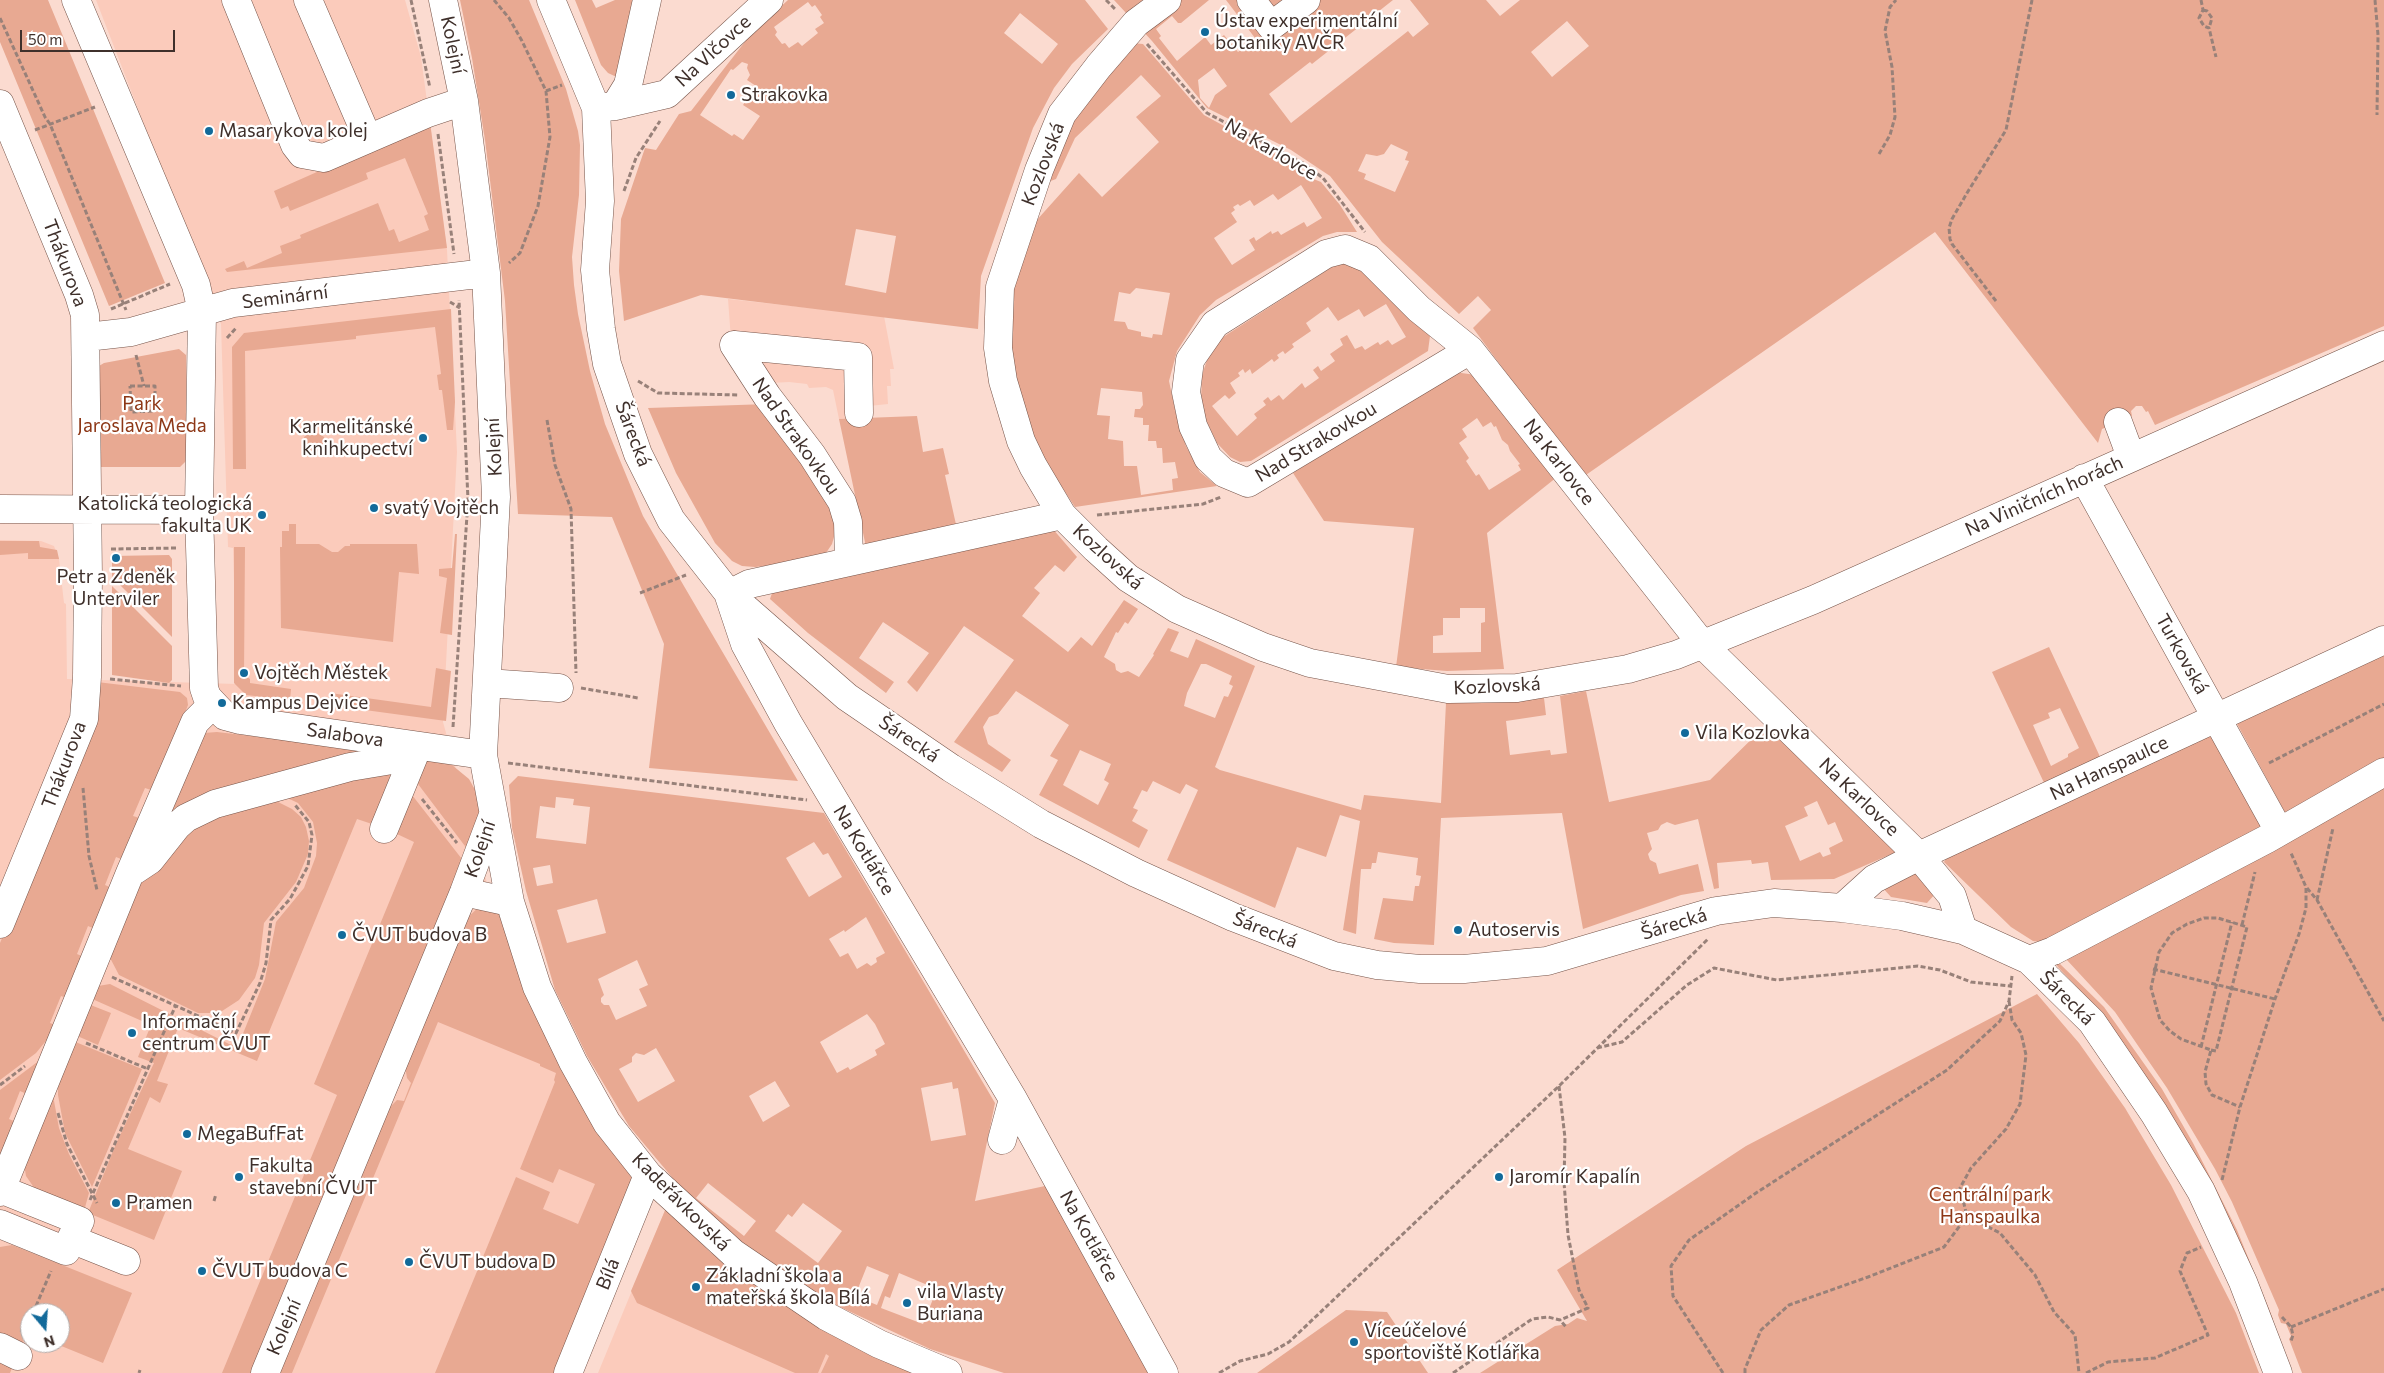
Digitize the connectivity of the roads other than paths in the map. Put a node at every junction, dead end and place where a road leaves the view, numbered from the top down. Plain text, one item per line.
1 (76, 0) edge
2 (236, 0) edge
3 (308, 0) edge
4 (443, 0) edge
5 (551, 0) edge
6 (647, 0) edge
7 (769, 0) edge
8 (1167, 0) edge
9 (1251, 0) edge
10 (1306, 0) edge
11 (464, 101) junction
12 (0, 104) edge
13 (606, 107) junction
14 (368, 139) junction
15 (1369, 259) joint
16 (486, 273) junction
17 (202, 312) junction
18 (87, 337) junction
19 (2384, 345) edge
20 (1470, 350) junction
21 (859, 413) dead end
22 (2118, 422) dead end
23 (2131, 457) junction
24 (2084, 478) junction
25 (215, 509) junction
26 (0, 510) edge
27 (87, 510) junction
28 (1062, 516) junction
29 (849, 561) junction
30 (729, 594) junction
31 (2384, 640) edge
32 (1702, 644) junction
33 (487, 683) junction
34 (571, 684) road end
35 (208, 696) junction
36 (2218, 718) junction
37 (418, 746) junction
38 (494, 759) junction
39 (2384, 772) edge
40 (493, 815) junction
41 (384, 829) dead end
42 (2280, 831) junction
43 (1920, 856) junction
44 (130, 873) junction
45 (464, 892) junction
46 (510, 902) junction
47 (1842, 908) junction
48 (0, 924) edge
49 (1963, 930) junction
50 (2021, 964) junction
51 (1013, 1099) junction
52 (1002, 1140) dead end
53 (648, 1175) junction
54 (3, 1185) edge
55 (0, 1224) edge
56 (79, 1230) junction
57 (126, 1261) dead end
58 (942, 1372) edge
59 (265, 1373) edge
60 (568, 1373) edge
61 (1164, 1373) edge
62 (2278, 1373) edge

1 - 17 street
2 - 14 street
3 - 14 street
4 - 11 street, Kolejní
5 - 13 street, Šárecká
6 - 13 street
7 - 13 street, Na Vlčovce
8 - 28 street, Kozlovská
9 - 10 street
11 - 14 street
11 - 16 street, Kolejní
12 - 18 street, Thákurova
13 - 30 street, Šárecká
15 - 20 street, Na Karlovce
15 - 20 street, Nad Strakovkou
16 - 17 street, Seminární
16 - 33 street, Kolejní
17 - 18 street, Seminární
17 - 25 street
18 - 27 street, Thákurova
19 - 23 street, Na Viničních horách
20 - 32 street, Na Karlovce
21 - 29 street, Nad Strakovkou
22 - 23 street
23 - 24 street, Na Viničních horách
24 - 32 street, Na Viničních horách
24 - 36 street, Turkovská
25 - 27 street
25 - 35 street
26 - 27 street
27 - 48 street, Thákurova
28 - 29 street
28 - 32 street, Kozlovská
29 - 30 street
30 - 47 street, Šárecká
30 - 51 street, Na Kotlářce
31 - 36 street, Na Hanspaulce
32 - 43 street, Na Karlovce
33 - 34 street
33 - 38 street, Kolejní
35 - 37 street, Salabova
35 - 44 street
36 - 42 street, Turkovská
36 - 43 street, Na Hanspaulce
37 - 38 street, Salabova
37 - 41 street
37 - 44 street
38 - 40 street, Kolejní
39 - 42 street
40 - 45 street, Kolejní
40 - 46 street, Kadeřávkovská
42 - 50 street
43 - 47 street, Na Hanspaulce
43 - 49 street, Na Karlovce
44 - 54 street
45 - 46 street, Kolejní
45 - 59 street, Kolejní
46 - 53 street, Kadeřávkovská
47 - 49 street, Šárecká
49 - 50 street, Šárecká
50 - 62 street, Šárecká
51 - 52 street
51 - 61 street, Na Kotlářce
53 - 58 street, Kadeřávkovská
53 - 60 street, Bílá
54 - 56 street
55 - 56 street
56 - 57 street

